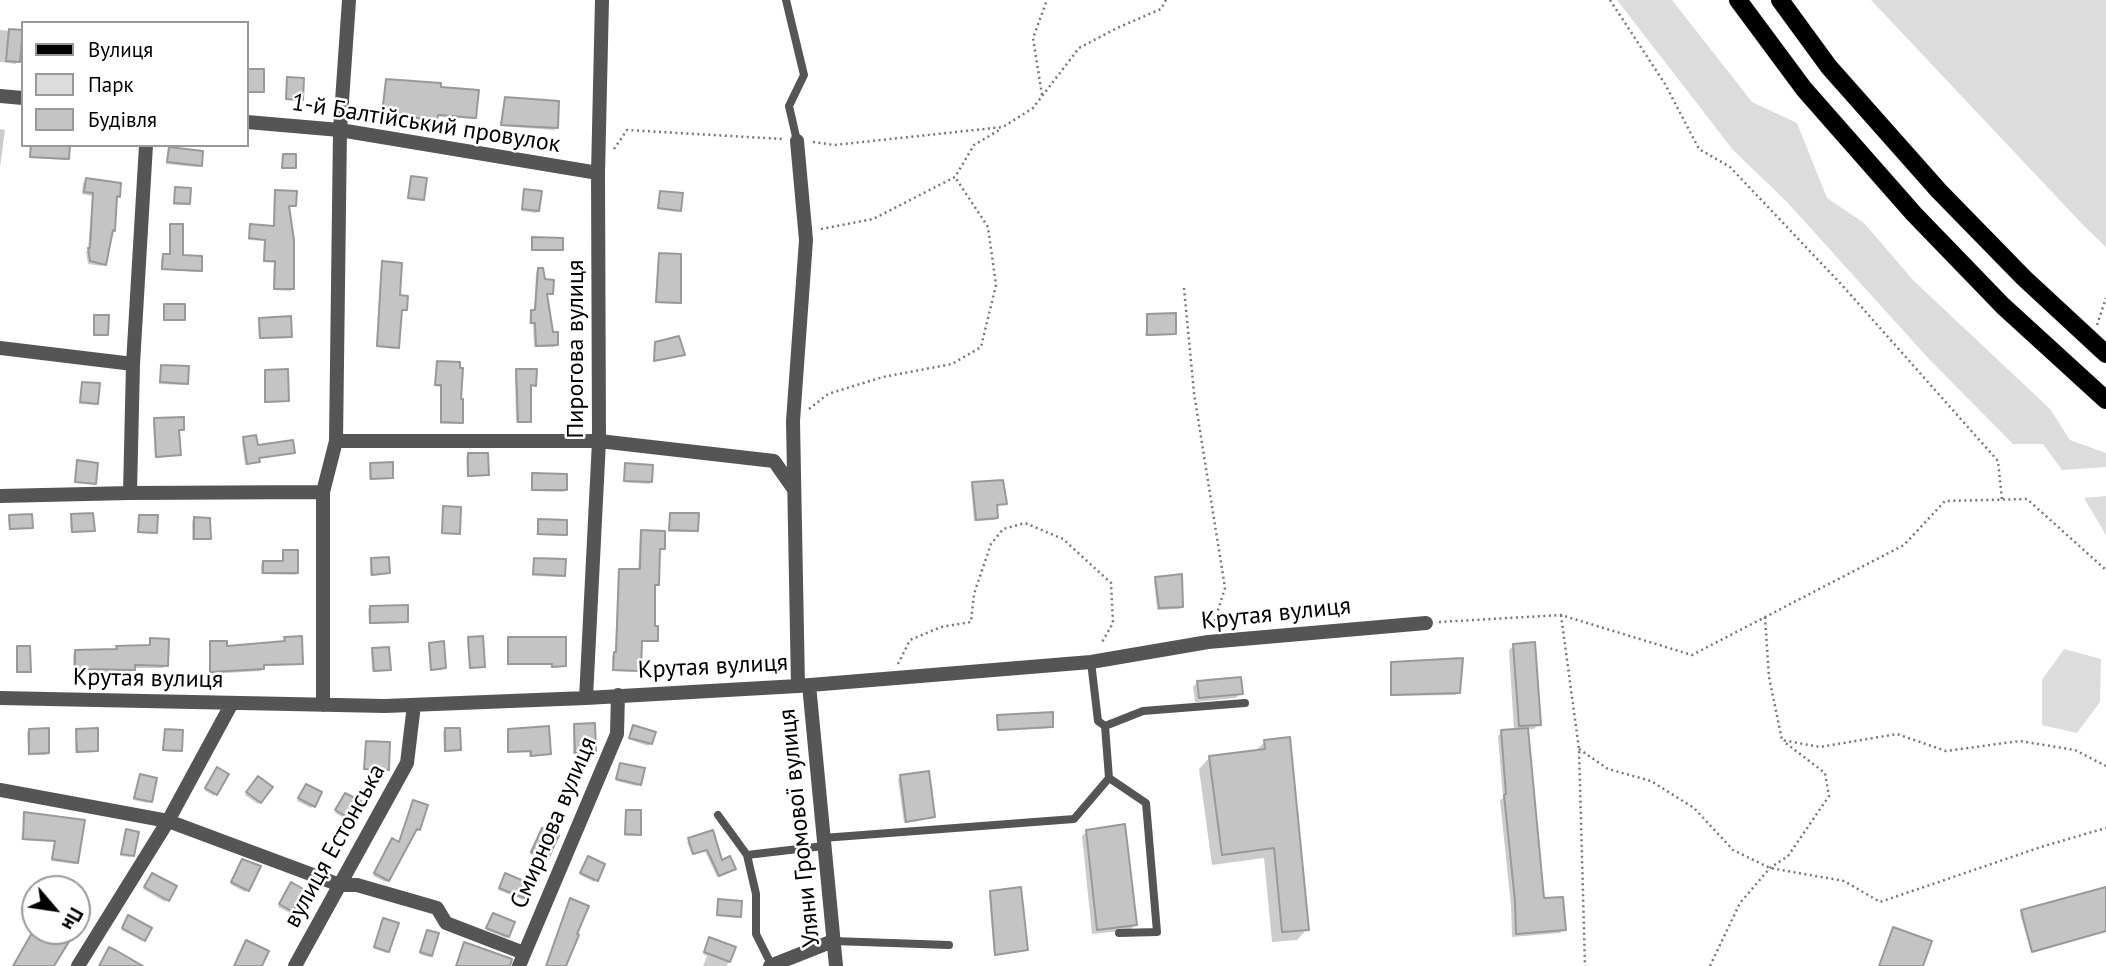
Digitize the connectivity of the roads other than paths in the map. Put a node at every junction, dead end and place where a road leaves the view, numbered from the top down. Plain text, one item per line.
1 (349, 0) edge
2 (602, 0) edge
3 (786, 0) edge
4 (1738, 0) edge
5 (1780, 0) edge
6 (0, 96) edge
7 (21, 98) edge
8 (248, 122) edge
9 (340, 130) junction
10 (797, 141) joint
11 (146, 147) edge
12 (597, 173) junction
13 (0, 348) edge
14 (2106, 354) edge
15 (133, 364) junction
16 (2106, 400) edge
17 (336, 441) junction
18 (599, 441) junction
19 (793, 488) junction
20 (323, 492) junction
21 (130, 493) junction
22 (0, 496) edge
23 (1426, 623) road end
24 (1091, 662) junction
25 (803, 685) junction
26 (618, 695) junction
27 (0, 698) edge
28 (586, 698) junction
29 (232, 703) junction
30 (1245, 703) dead end
31 (323, 705) junction
32 (414, 705) junction
33 (1105, 726) junction
34 (1109, 778) junction
35 (0, 790) edge
36 (718, 815) dead end
37 (169, 821) junction
38 (823, 842) junction
39 (747, 855) junction
40 (340, 885) junction
41 (1119, 933) dead end
42 (834, 941) junction
43 (949, 945) dead end
44 (521, 959) edge
45 (771, 965) edge
46 (78, 966) edge
47 (295, 966) edge
48 (836, 966) edge

1 - 9 street
2 - 12 street, Пирогова вулиця
3 - 10 lane
4 - 16 main road
5 - 14 main road
6 - 7 street
8 - 9 street, 1-й Балтійський провулок
9 - 12 street, 1-й Балтійський провулок
9 - 17 street
10 - 19 street, Уляни Громової вулиця
11 - 15 street
12 - 18 street, Пирогова вулиця
13 - 15 street
15 - 21 street
17 - 18 street
17 - 20 street
18 - 19 street
18 - 28 street, Пирогова вулиця
19 - 25 street, Уляни Громової вулиця
20 - 21 street
20 - 31 street
21 - 22 street
23 - 24 street, Крутая вулиця
24 - 25 street, Крутая вулиця
24 - 33 lane
25 - 26 street, Крутая вулиця
25 - 38 street, Уляни Громової вулиця
26 - 28 street, Крутая вулиця
26 - 44 street, Смирнова вулиця
27 - 29 street, Крутая вулиця
28 - 32 street, Крутая вулиця
29 - 31 street, Крутая вулиця
29 - 37 street
30 - 33 lane
31 - 32 street, Крутая вулиця
32 - 40 street, вулиця Естонська
33 - 34 lane
34 - 38 lane
34 - 41 lane
35 - 37 street
36 - 39 lane
37 - 40 street
37 - 46 street
38 - 39 lane
38 - 42 street, Уляни Громової вулиця
39 - 45 lane
40 - 44 street
40 - 47 street, вулиця Естонська
42 - 43 lane
42 - 45 street
42 - 48 street, Уляни Громової вулиця

